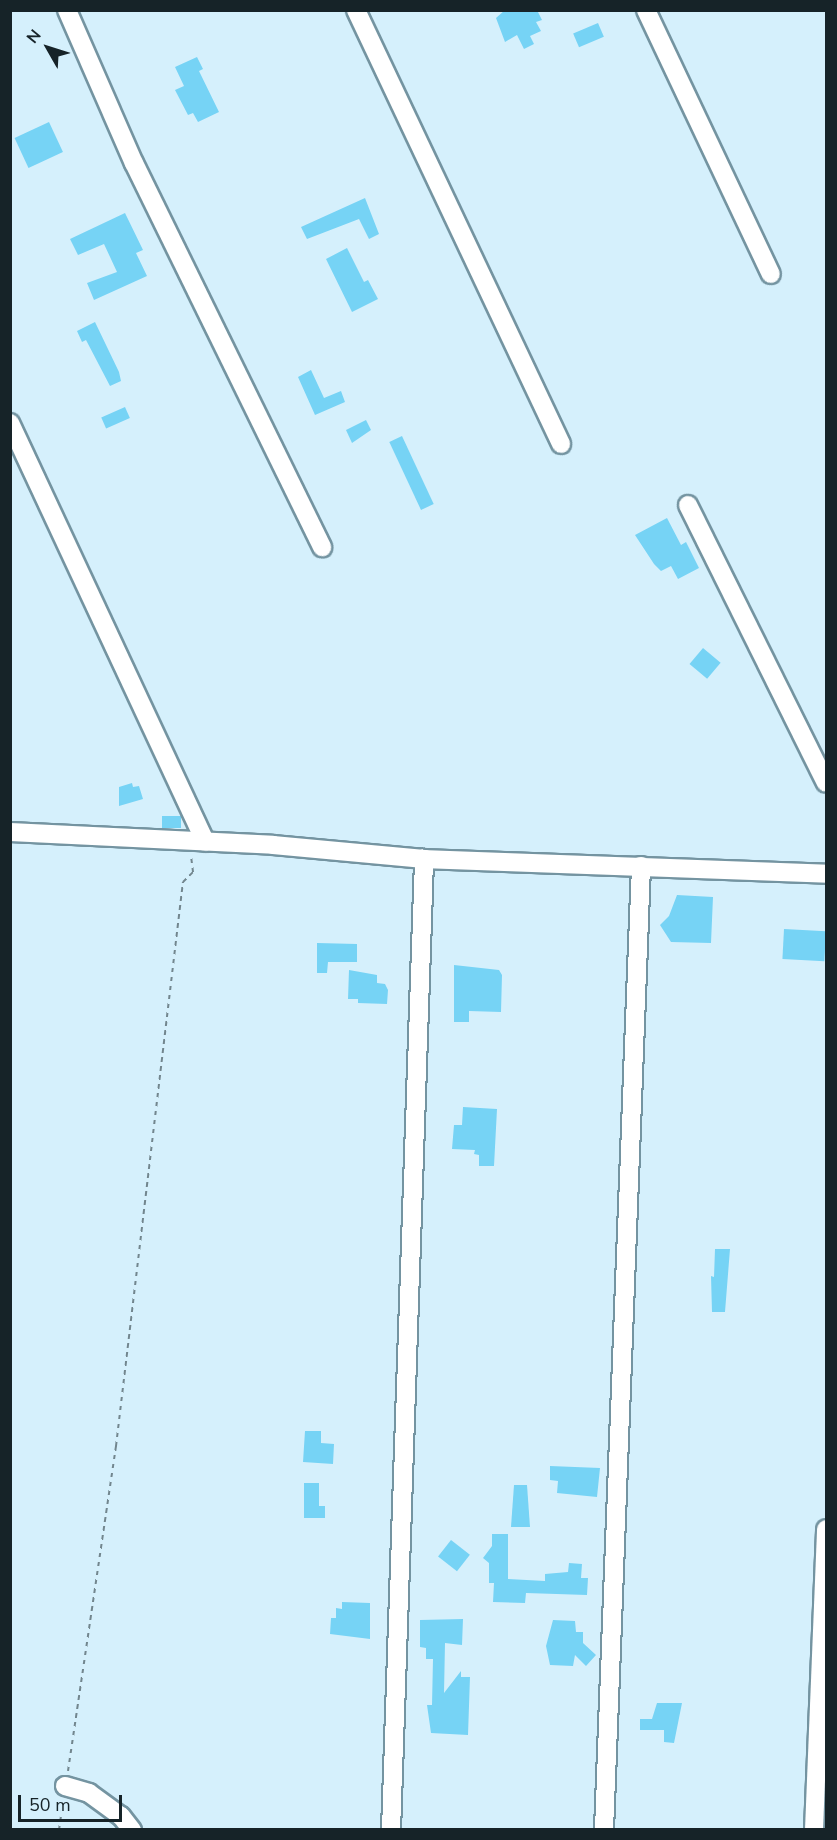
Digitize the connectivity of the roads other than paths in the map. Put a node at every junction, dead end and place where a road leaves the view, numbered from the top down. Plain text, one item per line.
1 (67, 10) edge
2 (356, 10) edge
3 (646, 10) edge
4 (771, 274) dead end
5 (10, 423) edge
6 (561, 444) dead end
7 (688, 505) dead end
8 (322, 547) dead end
9 (826, 783) edge
10 (10, 832) edge
11 (197, 841) junction
12 (424, 859) junction
13 (641, 866) junction
14 (826, 874) edge
15 (826, 1529) edge
16 (66, 1786) road end
17 (132, 1830) edge
18 (390, 1830) edge
19 (604, 1830) edge
20 (814, 1830) edge

1 - 8 street
2 - 6 street
3 - 4 street
5 - 11 street
7 - 9 street
10 - 11 street
11 - 12 street
12 - 13 street
12 - 18 street
13 - 14 street
13 - 19 street
15 - 20 street
16 - 17 street

